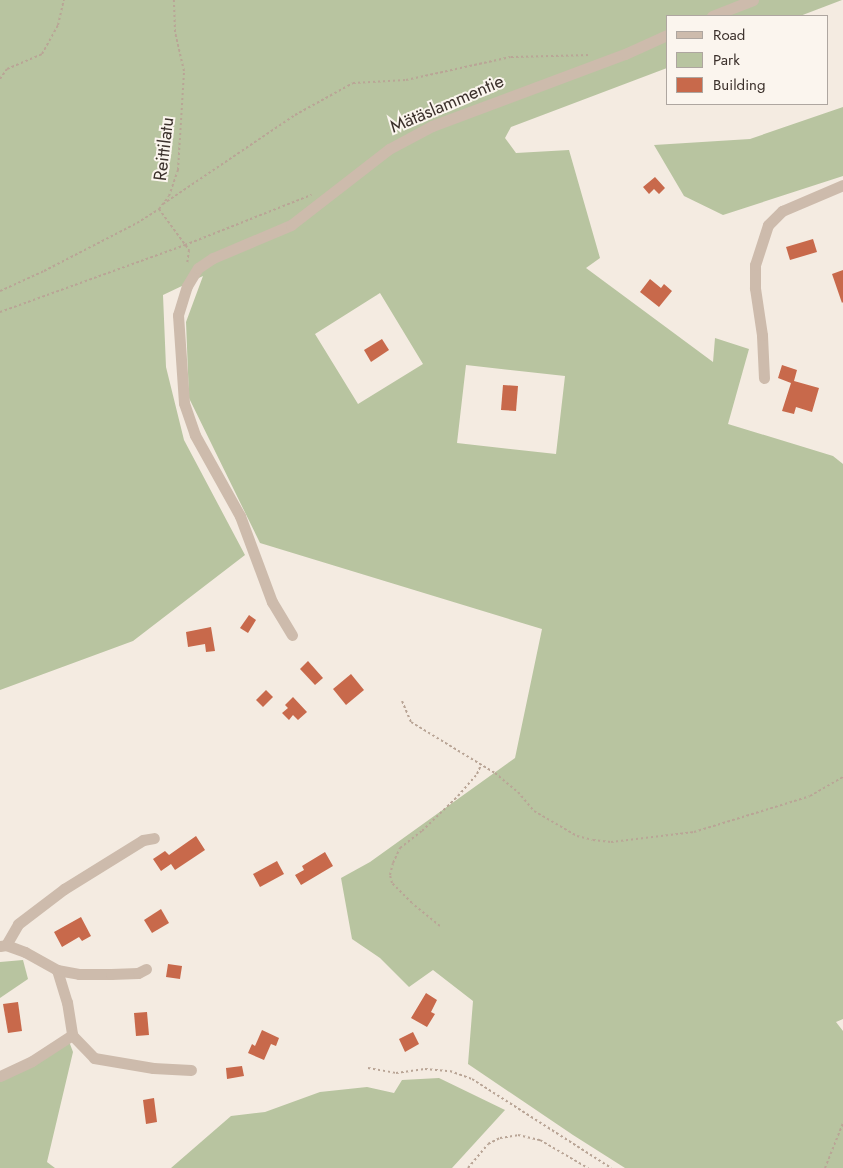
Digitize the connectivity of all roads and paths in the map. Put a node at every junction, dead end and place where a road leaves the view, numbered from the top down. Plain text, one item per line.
1 (64, 0) edge
2 (174, 0) edge
3 (753, 0) edge
4 (715, 15) edge
5 (666, 35) edge
6 (597, 55) dead end
7 (0, 80) edge
8 (843, 185) edge
9 (314, 194) dead end
10 (163, 204) junction
11 (159, 209) junction
12 (184, 245) junction
13 (0, 291) edge
14 (0, 312) edge
15 (764, 378) dead end
16 (292, 635) dead end
17 (402, 701) dead end
18 (481, 765) junction
19 (843, 777) edge
20 (154, 838) dead end
21 (440, 926) dead end
22 (3, 945) edge
23 (146, 968) dead end
24 (57, 970) junction
25 (72, 1035) junction
26 (368, 1068) dead end
27 (191, 1070) dead end
28 (0, 1076) edge
29 (843, 1123) edge
30 (468, 1168) edge
31 (588, 1168) edge
32 (611, 1168) edge
33 (825, 1168) edge

1 - 7 path
2 - 10 path, Reittilatu
3 - 4 street
5 - 16 street, Mätäslammentie
6 - 10 path
8 - 15 street
9 - 12 path
10 - 11 path, Reittilatu
11 - 12 path
11 - 13 path, Reittilatu
12 - 14 path
17 - 18 path
18 - 19 path
18 - 21 path
20 - 22 street
22 - 24 street
23 - 24 street
24 - 25 street
25 - 27 street
25 - 28 street
26 - 32 path
29 - 33 path
30 - 31 path

